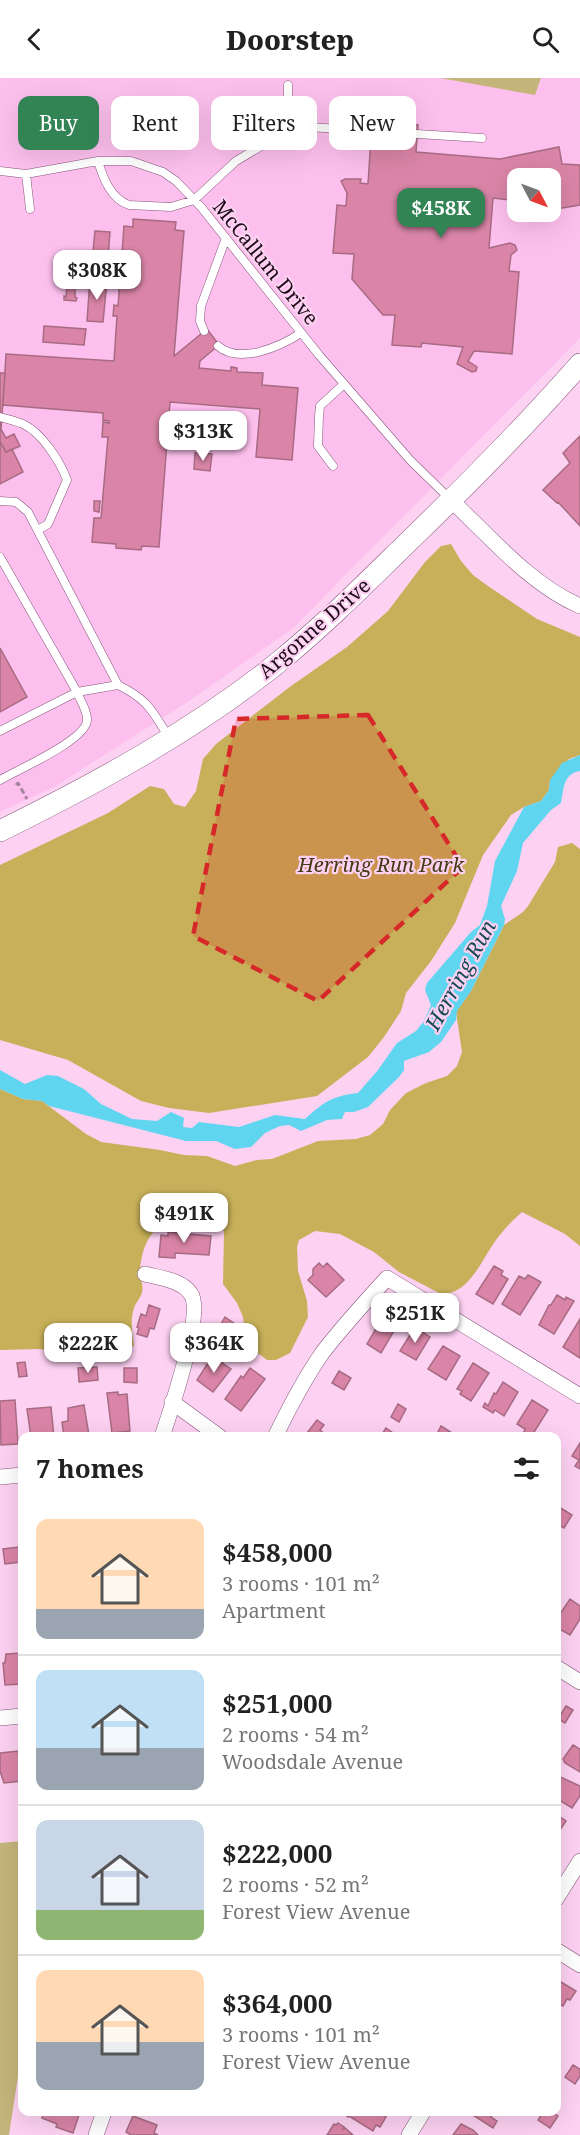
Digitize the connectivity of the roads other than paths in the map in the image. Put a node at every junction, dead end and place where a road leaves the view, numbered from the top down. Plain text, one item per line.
1 (288, 84) dead end
2 (288, 96) edge
3 (417, 134) dead end
4 (482, 138) dead end
5 (254, 150) edge
6 (98, 161) junction
7 (0, 171) edge
8 (26, 174) junction
9 (194, 200) junction
10 (30, 209) dead end
11 (226, 238) junction
12 (204, 331) dead end
13 (301, 333) junction
14 (218, 346) dead end
15 (580, 364) edge
16 (344, 384) junction
17 (0, 417) edge
18 (333, 466) dead end
19 (451, 500) junction
20 (0, 501) edge
21 (38, 530) junction
22 (0, 557) edge
23 (580, 606) edge
24 (118, 685) junction
25 (77, 692) junction
26 (0, 731) edge
27 (169, 738) junction
28 (0, 780) edge
29 (0, 831) edge
30 (145, 1274) dead end
31 (580, 1396) edge
32 (172, 1402) junction
33 (163, 1432) edge
34 (213, 1432) edge
35 (277, 1432) edge
36 (18, 1475) edge
37 (0, 1477) edge
38 (561, 1670) edge
39 (580, 1682) edge
40 (18, 1716) edge
41 (0, 1718) edge
42 (580, 1861) edge
43 (561, 1891) edge
44 (561, 1953) edge
45 (580, 1965) edge
46 (103, 2116) edge
47 (420, 2116) edge
48 (96, 2135) edge
49 (408, 2135) edge

1 - 2 lane
3 - 4 lane
5 - 9 lane
6 - 8 lane, McCallum Drive
6 - 9 lane, McCallum Drive
6 - 9 lane
7 - 8 lane, McCallum Drive
8 - 10 lane
9 - 11 lane, McCallum Drive
11 - 12 lane
11 - 13 lane, McCallum Drive
13 - 14 lane
13 - 16 lane, McCallum Drive
15 - 19 main road, Argonne Drive
16 - 18 lane
16 - 19 lane, McCallum Drive
17 - 21 lane
19 - 23 street
19 - 27 main road, Argonne Drive
20 - 21 lane
21 - 24 lane
22 - 25 lane
24 - 25 lane
24 - 27 lane
25 - 26 lane
25 - 28 lane
27 - 29 main road, Argonne Drive
30 - 32 street
31 - 35 street
32 - 33 street
32 - 34 street
36 - 37 street
38 - 39 street
40 - 41 street
42 - 43 street
44 - 45 street
46 - 48 street
47 - 49 street

